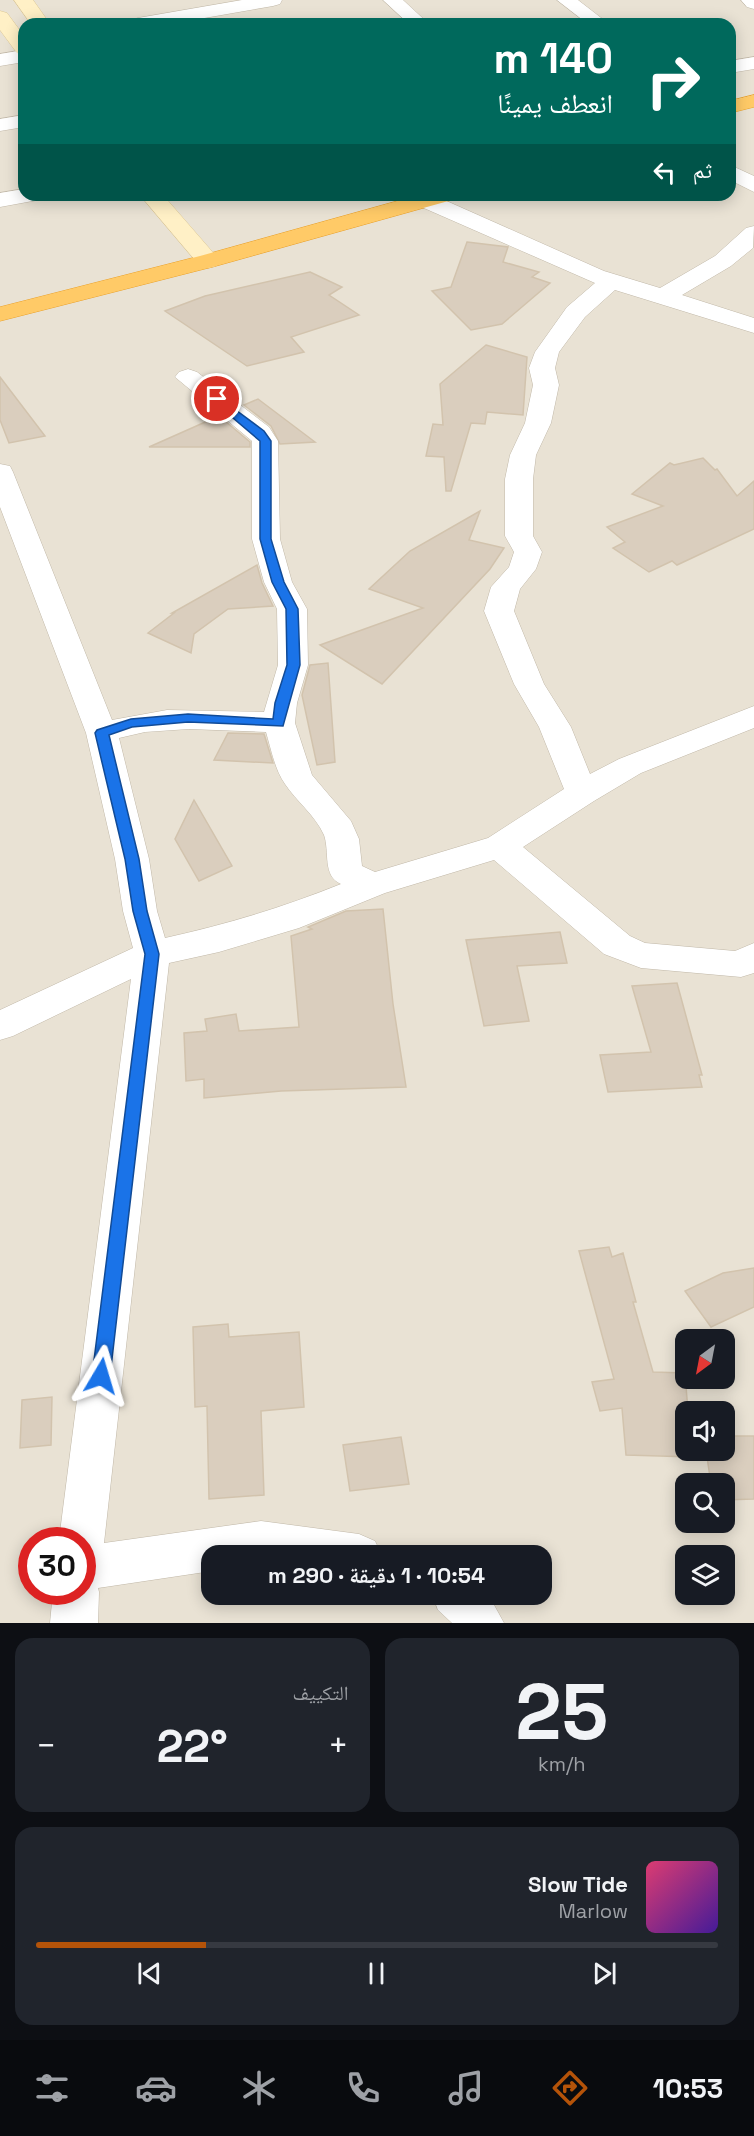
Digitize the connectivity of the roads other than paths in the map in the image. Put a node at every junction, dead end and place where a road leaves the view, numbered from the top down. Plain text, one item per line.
1 (23, 0) edge
2 (273, 0) edge
3 (392, 0) edge
4 (566, 0) edge
5 (750, 0) edge
6 (754, 3) edge
7 (214, 12) edge
8 (0, 17) edge
9 (36, 18) edge
10 (176, 18) edge
11 (413, 18) edge
12 (592, 18) edge
13 (18, 41) edge
14 (18, 57) edge
15 (0, 60) edge
16 (754, 63) edge
17 (736, 65) edge
18 (754, 100) edge
19 (736, 104) edge
20 (754, 115) edge
21 (736, 120) edge
22 (18, 122) edge
23 (0, 125) edge
24 (736, 174) edge
25 (754, 185) edge
26 (18, 197) edge
27 (0, 200) edge
28 (156, 201) edge
29 (374, 201) edge
30 (422, 201) edge
31 (440, 201) edge
32 (754, 233) edge
33 (202, 254) junction
34 (611, 281) junction
35 (0, 297) edge
36 (661, 297) junction
37 (0, 314) edge
38 (754, 328) edge
39 (754, 348) edge
40 (188, 377) dead end
41 (0, 472) edge
42 (754, 716) edge
43 (279, 723) junction
44 (102, 733) junction
45 (582, 793) junction
46 (500, 846) junction
47 (373, 885) junction
48 (152, 954) junction
49 (754, 956) edge
50 (0, 1026) edge
51 (84, 1527) edge
52 (240, 1545) edge
53 (282, 1545) edge
54 (201, 1551) edge
55 (96, 1566) edge
56 (75, 1605) edge
57 (467, 1605) edge
58 (74, 1623) edge
59 (480, 1623) edge

1 - 9 street
2 - 7 street
3 - 11 street
4 - 12 street
5 - 6 street
7 - 10 street
8 - 13 street
14 - 15 street
16 - 17 street
18 - 19 highway
20 - 21 highway
22 - 23 street
24 - 25 street
26 - 27 street
28 - 33 street
29 - 33 highway
30 - 33 highway
31 - 34 street
32 - 36 street
33 - 35 highway
33 - 37 highway
34 - 36 street
34 - 45 street
36 - 38 street
38 - 39 street
40 - 43 street
41 - 44 street
42 - 45 street
43 - 44 street
43 - 47 street
44 - 48 street
45 - 46 street
46 - 47 street
46 - 49 street
47 - 48 street
48 - 50 street
48 - 51 street
52 - 53 street
54 - 55 street
56 - 58 street
57 - 59 street

